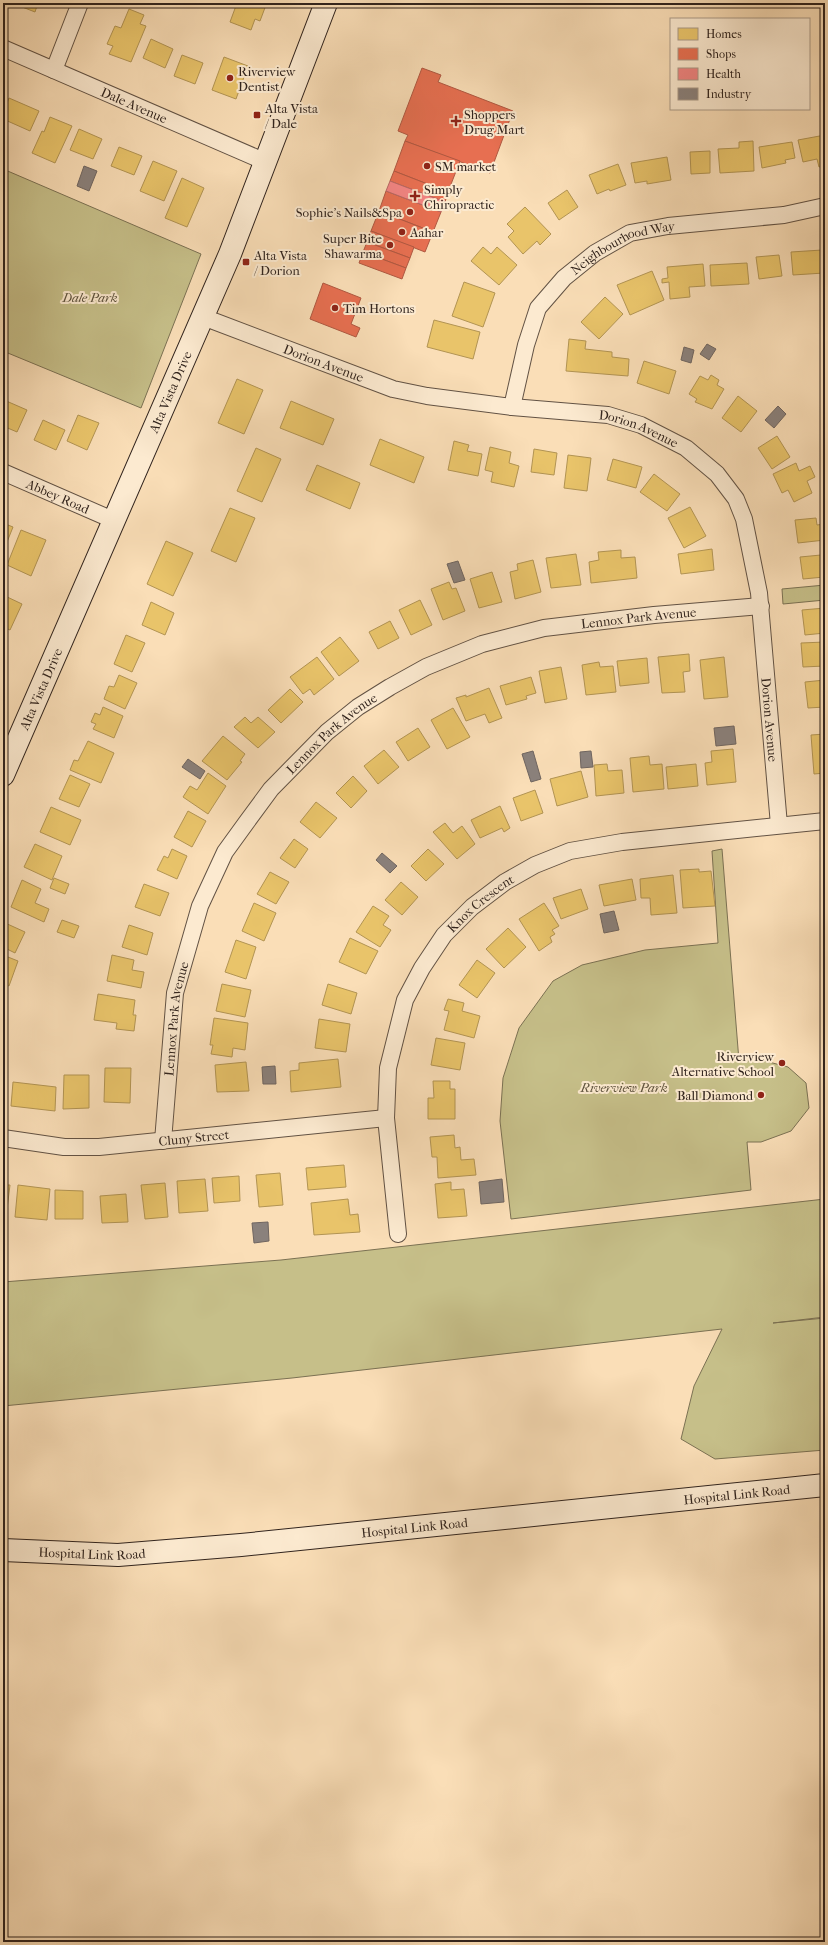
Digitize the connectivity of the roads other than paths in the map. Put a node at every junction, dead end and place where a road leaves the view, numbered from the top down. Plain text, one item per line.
1 (80, 3) edge
2 (326, 3) edge
3 (3, 48) edge
4 (54, 70) junction
5 (266, 162) junction
6 (825, 206) edge
7 (203, 317) junction
8 (512, 407) junction
9 (3, 472) edge
10 (113, 520) junction
11 (761, 606) junction
12 (3, 775) edge
13 (825, 821) edge
14 (779, 824) junction
15 (386, 1118) junction
16 (3, 1138) edge
17 (163, 1141) junction
18 (398, 1234) dead end
19 (825, 1485) edge
20 (3, 1550) edge

1 - 4 street
2 - 5 street, Alta Vista Drive
3 - 4 street, Dale Avenue
4 - 5 street, Dale Avenue
5 - 7 street, Alta Vista Drive
6 - 8 street, Neighbourhood Way
7 - 8 street, Dorion Avenue
7 - 10 street, Alta Vista Drive
8 - 11 street, Dorion Avenue
9 - 10 street, Abbey Road
10 - 12 street, Alta Vista Drive
11 - 14 street, Dorion Avenue
11 - 17 street, Lennox Park Avenue
13 - 14 street, Knox Crescent
14 - 15 street, Knox Crescent
15 - 17 street, Cluny Street
15 - 18 street, Knox Crescent
16 - 17 street, Cluny Street
19 - 20 street, Hospital Link Road

